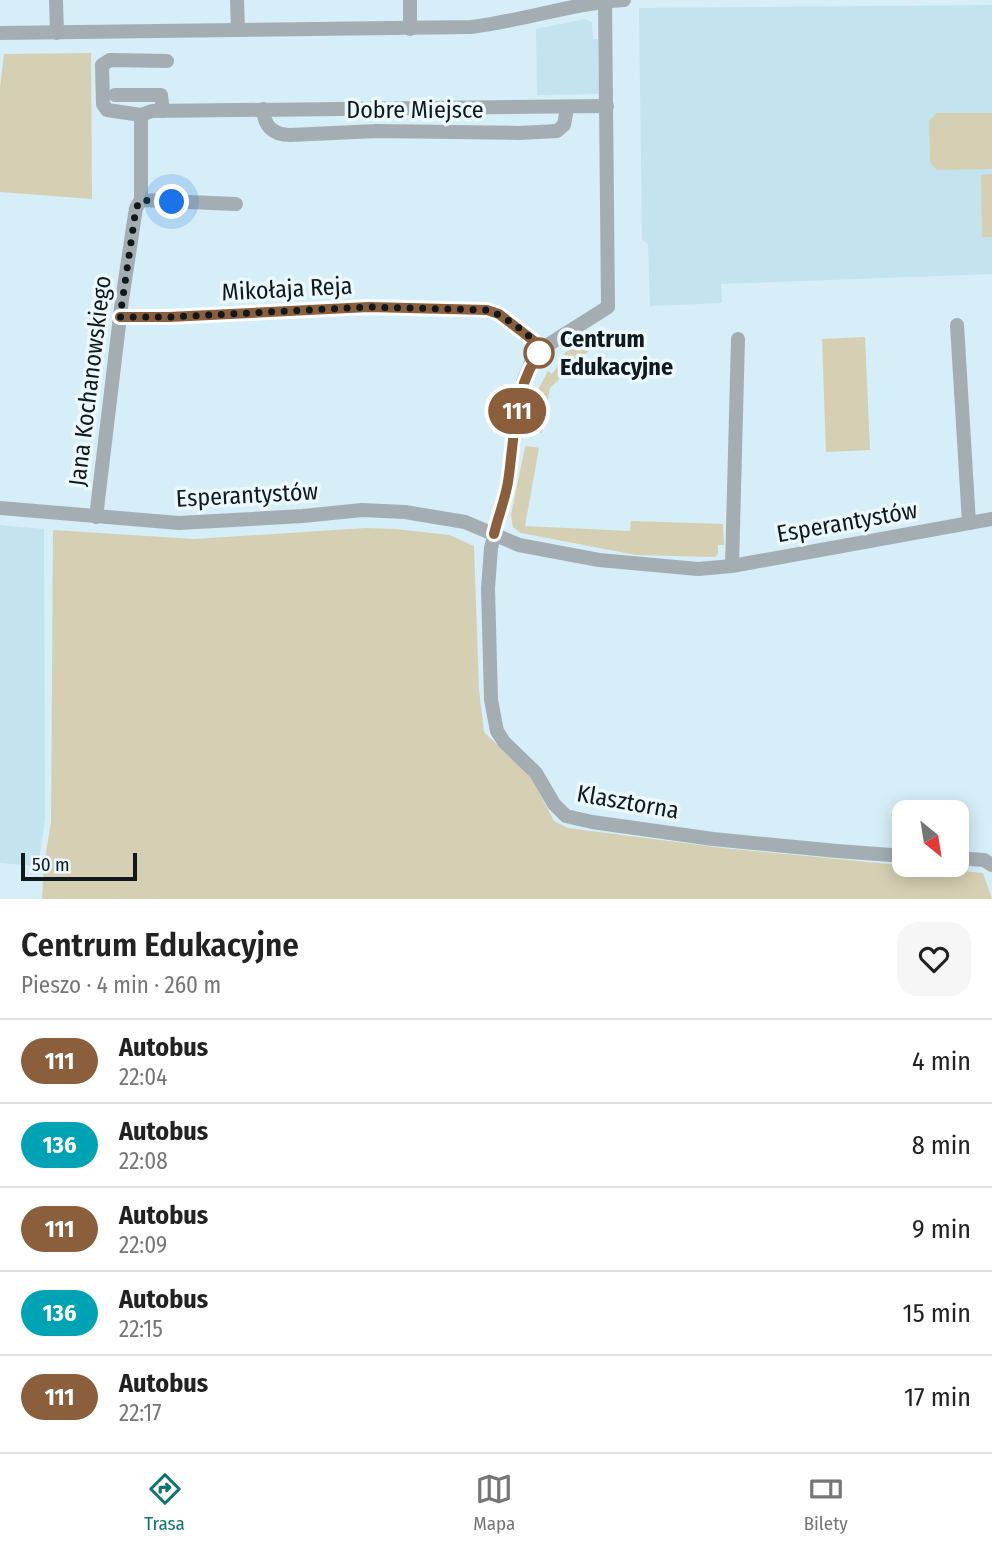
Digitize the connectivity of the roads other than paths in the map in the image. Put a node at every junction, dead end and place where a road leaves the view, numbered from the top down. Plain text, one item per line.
1 (55, 0) edge
2 (237, 0) edge
3 (410, 0) edge
4 (624, 0) edge
5 (605, 1) edge
6 (410, 29) junction
7 (238, 30) junction
8 (0, 33) edge
9 (57, 33) junction
10 (167, 61) dead end
11 (115, 96) dead end
12 (607, 106) junction
13 (567, 107) junction
14 (263, 109) junction
15 (163, 111) junction
16 (141, 115) junction
17 (139, 204) junction
18 (236, 204) dead end
19 (120, 317) junction
20 (957, 325) dead end
21 (738, 340) dead end
22 (543, 348) junction
23 (0, 508) edge
24 (96, 517) junction
25 (992, 519) edge
26 (969, 523) junction
27 (494, 534) junction
28 (732, 566) junction
29 (892, 855) edge
30 (970, 859) edge
31 (992, 865) edge

1 - 9 street
2 - 7 street
3 - 6 street
4 - 5 street
5 - 6 street
5 - 12 street
6 - 7 street
7 - 9 street
8 - 9 street
10 - 16 street, Dobre Miejsce
11 - 15 street
12 - 13 street, Dobre Miejsce
12 - 22 street
13 - 14 street, Dobre Miejsce
13 - 14 street, Dobre Miejsce
14 - 15 street, Dobre Miejsce
15 - 16 street, Dobre Miejsce
16 - 17 street
17 - 18 street
17 - 19 street, Jana Kochanowskiego
19 - 22 street, Mikołaja Reja
19 - 24 street, Jana Kochanowskiego
20 - 26 street
21 - 28 street
22 - 27 street
23 - 24 street, Esperantystów
24 - 27 street, Esperantystów
25 - 26 street, Esperantystów
26 - 28 street, Esperantystów
27 - 28 street, Esperantystów
27 - 29 street, Klasztorna
30 - 31 street

